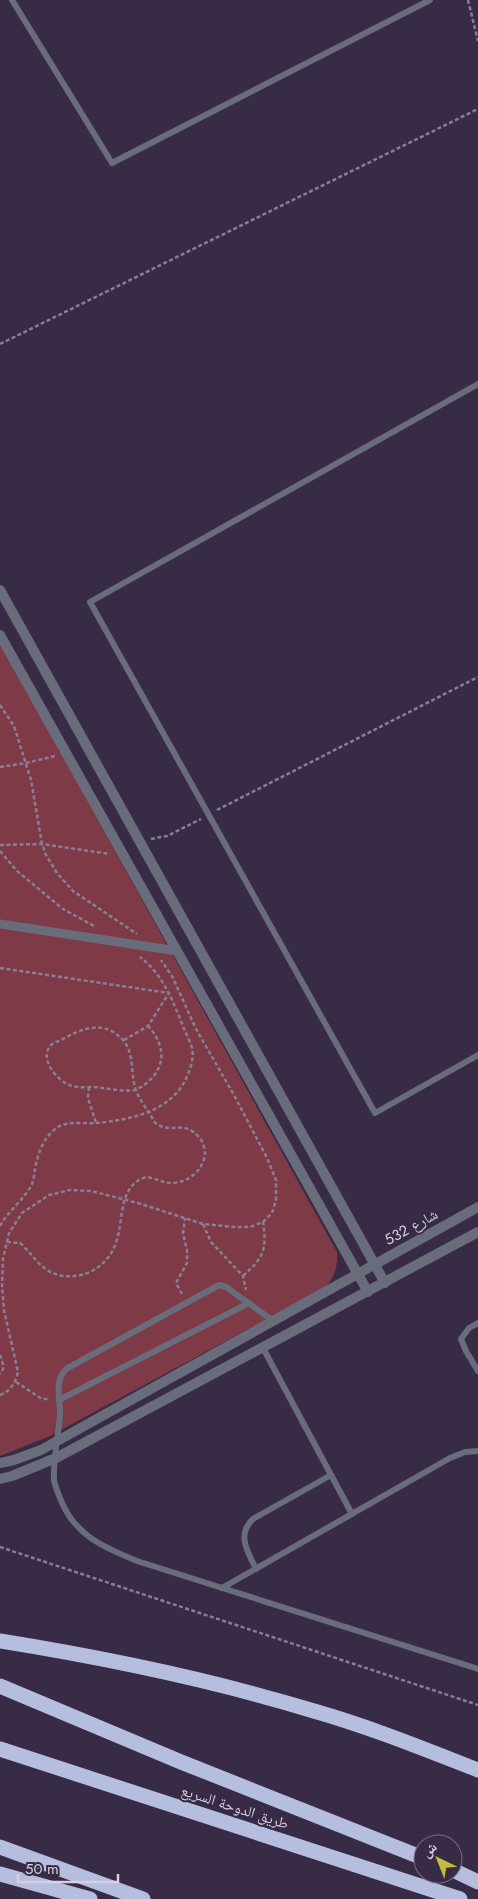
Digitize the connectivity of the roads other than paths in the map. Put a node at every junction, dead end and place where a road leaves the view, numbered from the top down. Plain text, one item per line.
1 (12, 0) edge
2 (430, 0) edge
3 (478, 384) edge
4 (0, 590) edge
5 (0, 635) edge
6 (0, 924) edge
7 (177, 951) junction
8 (478, 1055) edge
9 (478, 1207) edge
10 (478, 1232) edge
11 (374, 1265) junction
12 (358, 1273) junction
13 (385, 1282) junction
14 (368, 1292) junction
15 (249, 1303) junction
16 (272, 1320) junction
17 (478, 1323) edge
18 (263, 1348) junction
19 (478, 1371) edge
20 (59, 1400) junction
21 (58, 1441) junction
22 (478, 1451) edge
23 (56, 1458) junction
24 (0, 1463) edge
25 (331, 1475) junction
26 (0, 1478) edge
27 (352, 1514) junction
28 (256, 1569) junction
29 (222, 1588) junction
30 (0, 1641) edge
31 (478, 1669) edge
32 (0, 1686) edge
33 (0, 1749) edge
34 (478, 1770) edge
35 (0, 1847) edge
36 (413, 1854) edge
37 (0, 1874) edge
38 (463, 1875) edge
39 (478, 1882) edge
40 (90, 1899) edge
41 (143, 1899) edge
42 (460, 1899) edge

1 - 2 lane
3 - 8 lane
4 - 11 street
5 - 7 street
6 - 7 street
7 - 12 street
9 - 11 street, شارع 532
10 - 13 street
11 - 12 street, شارع 532
11 - 13 street
12 - 14 street
12 - 16 street, شارع 532
13 - 14 street
14 - 18 street
15 - 16 lane
15 - 20 lane
15 - 20 lane
16 - 21 street, شارع 532
17 - 19 lane
18 - 23 street
18 - 25 lane
20 - 21 lane
21 - 23 lane
21 - 24 street, شارع 532
22 - 27 lane
23 - 26 street
23 - 29 lane
25 - 27 lane
25 - 28 lane
27 - 28 lane
28 - 29 lane
29 - 31 lane
30 - 34 highway
32 - 36 highway
33 - 42 highway, طريق الدوحة السريع
35 - 41 highway
37 - 40 highway
38 - 39 highway

